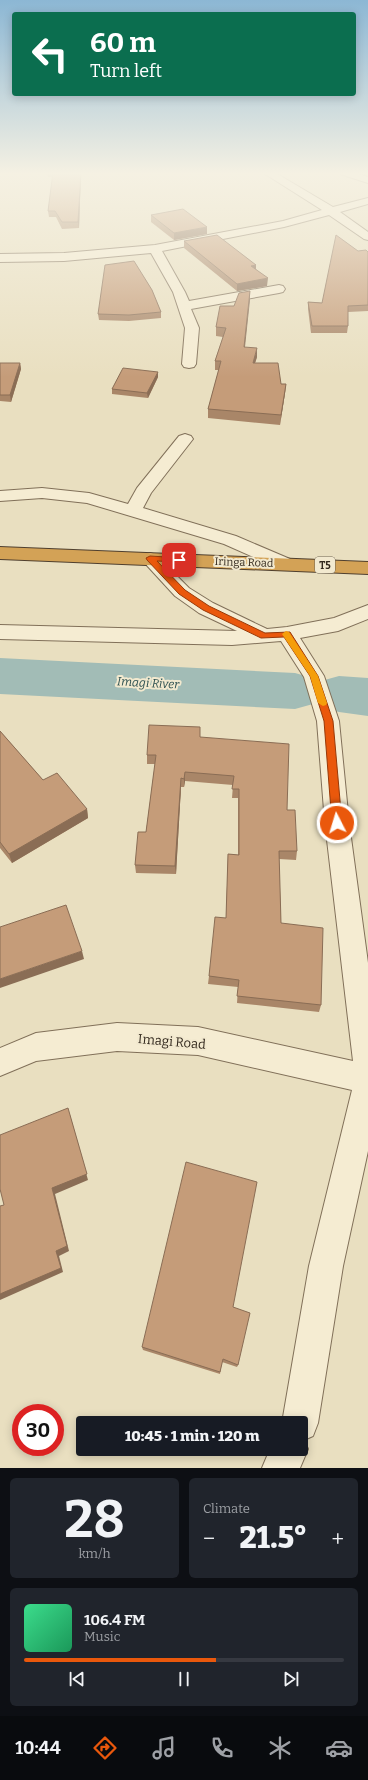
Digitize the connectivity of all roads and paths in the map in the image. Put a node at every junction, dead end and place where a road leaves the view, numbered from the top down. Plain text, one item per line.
1 (199, 241) edge
2 (155, 249) junction
3 (0, 258) edge
4 (279, 289) dead end
5 (184, 306) junction
6 (189, 364) dead end
7 (185, 440) dead end
8 (0, 496) edge
9 (132, 512) junction
10 (0, 553) edge
11 (150, 558) junction
12 (283, 563) junction
13 (368, 568) edge
14 (368, 612) edge
15 (0, 632) edge
16 (275, 635) junction
17 (0, 1062) edge
18 (368, 1069) edge
19 (368, 1079) edge
20 (368, 1085) edge
21 (301, 1416) edge
22 (286, 1456) edge
23 (281, 1468) edge

1 - 2 street
2 - 3 street
2 - 5 street
4 - 5 street
5 - 6 street
7 - 9 street
8 - 9 street
9 - 12 street
10 - 11 highway, Iringa Road / T5
11 - 12 highway, Iringa Road / T5
11 - 16 street
12 - 13 highway, Iringa Road / T5
14 - 16 street
15 - 16 street
16 - 18 street
17 - 19 street, Imagi Road
20 - 21 street
22 - 23 street

